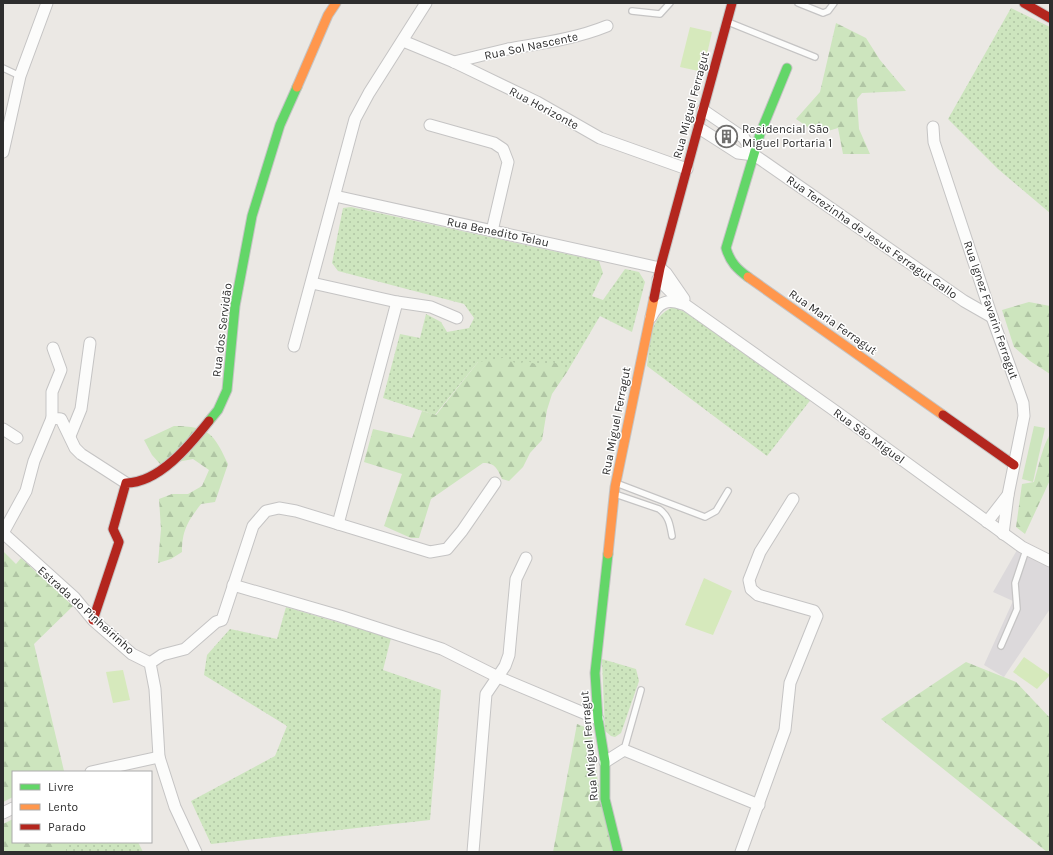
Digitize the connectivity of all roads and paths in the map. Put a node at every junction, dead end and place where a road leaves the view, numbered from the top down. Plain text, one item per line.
1 (47, 3) edge
2 (336, 3) edge
3 (426, 3) edge
4 (670, 3) edge
5 (732, 3) edge
6 (798, 3) edge
7 (834, 3) edge
8 (1024, 3) edge
9 (632, 11) dead end
10 (1050, 18) edge
11 (726, 21) junction
12 (607, 26) dead end
13 (403, 41) junction
14 (815, 57) dead end
15 (454, 62) junction
16 (3, 68) edge
17 (787, 68) dead end
18 (20, 76) junction
19 (703, 110) junction
20 (430, 125) dead end
21 (933, 127) dead end
22 (699, 128) junction
23 (3, 152) edge
24 (754, 155) junction
25 (687, 169) junction
26 (335, 196) junction
27 (492, 231) junction
28 (659, 273) junction
29 (312, 283) junction
30 (397, 302) junction
31 (690, 308) junction
32 (992, 317) junction
33 (457, 318) dead end
34 (649, 320) junction
35 (90, 343) dead end
36 (294, 346) dead end
37 (54, 348) dead end
38 (52, 418) junction
39 (3, 429) edge
40 (70, 436) junction
41 (17, 438) dead end
42 (1014, 465) junction
43 (126, 483) junction
44 (495, 483) dead end
45 (616, 483) junction
46 (728, 491) dead end
47 (614, 494) junction
48 (1008, 495) junction
49 (793, 499) dead end
50 (987, 522) junction
51 (338, 524) junction
52 (3, 533) edge
53 (1003, 534) junction
54 (672, 536) dead end
55 (1026, 550) junction
56 (526, 558) dead end
57 (1050, 561) edge
58 (233, 585) junction
59 (93, 620) junction
60 (1001, 646) dead end
61 (150, 664) junction
62 (498, 677) junction
63 (641, 690) dead end
64 (598, 719) junction
65 (624, 750) junction
66 (159, 757) junction
67 (605, 762) junction
68 (96, 771) edge
69 (758, 805) junction
70 (12, 808) edge
71 (3, 813) edge
72 (196, 852) edge
73 (473, 852) edge
74 (618, 852) edge
75 (741, 852) edge

1 - 18 street
2 - 43 street, Rua dos Servidão
3 - 13 street
4 - 9 lane
5 - 11 street, Rua Miguel Ferragut
6 - 7 lane
8 - 10 street
11 - 14 lane
11 - 19 street, Rua Miguel Ferragut
12 - 15 street, Rua Sol Nascente
13 - 15 street, Rua Horizonte
13 - 26 street
15 - 25 street, Rua Horizonte
16 - 18 lane
17 - 24 street, Rua Maria Ferragut
18 - 23 street
19 - 22 street, Rua Miguel Ferragut
19 - 24 street, Rua Terezinha de Jesus Ferragut Gallo
20 - 27 street
21 - 32 street, Rua Ignez Favarin Ferragut
22 - 24 street, Rua Terezinha de Jesus Ferragut Gallo
22 - 25 street, Rua Miguel Ferragut
24 - 32 street, Rua Terezinha de Jesus Ferragut Gallo
24 - 42 street, Rua Maria Ferragut
25 - 28 street, Rua Miguel Ferragut
26 - 27 street, Rua Benedito Telau
26 - 29 street
27 - 28 street, Rua Benedito Telau
28 - 31 street, Rua São Miguel
28 - 34 street, Rua Miguel Ferragut
29 - 30 street
29 - 36 street
30 - 33 street
30 - 51 street
31 - 34 street, Rua São Miguel
31 - 50 street, Rua São Miguel
32 - 42 street, Rua Ignez Favarin Ferragut
34 - 45 street, Rua Miguel Ferragut
35 - 40 street
37 - 38 street
38 - 40 street
38 - 52 street
39 - 41 street
40 - 43 street
42 - 48 street, Rua Ignez Favarin Ferragut
43 - 59 street
44 - 51 street
45 - 46 lane
45 - 47 street, Rua Miguel Ferragut
47 - 54 lane
47 - 64 street, Rua Miguel Ferragut
48 - 50 street, Rua Ignez Favarin Ferragut
48 - 53 street, Rua Ignez Favarin Ferragut
49 - 69 street
50 - 53 street, Rua São Miguel
51 - 58 street
52 - 59 street, Estrada do Pinheirinho
53 - 55 street, Rua São Miguel
55 - 57 street, Rua São Miguel
55 - 60 lane
56 - 62 street
58 - 61 street
58 - 62 street
59 - 61 street, Estrada do Pinheirinho
61 - 66 street
62 - 64 street
62 - 73 street
63 - 65 lane
64 - 67 street, Rua Miguel Ferragut
65 - 67 street
65 - 69 street
66 - 68 street
66 - 72 street
67 - 74 street, Rua Miguel Ferragut
69 - 75 street
70 - 71 street

